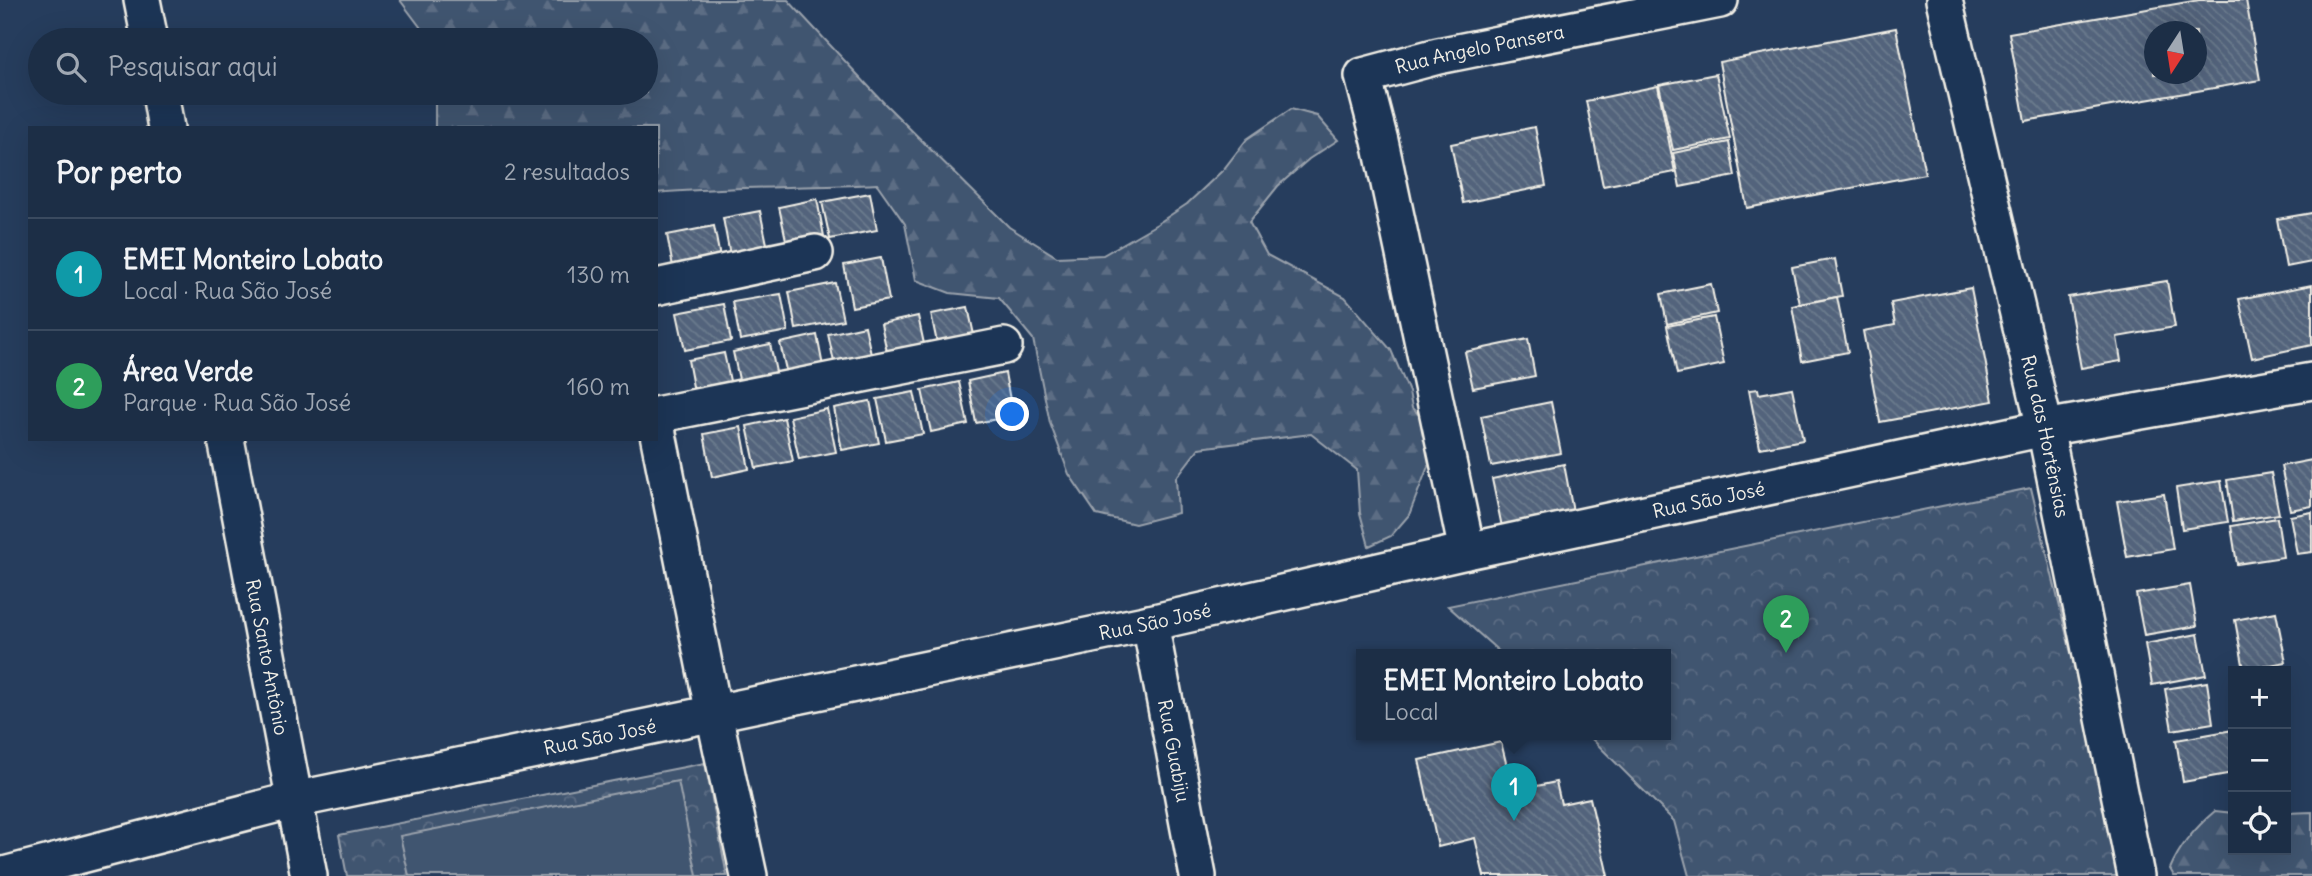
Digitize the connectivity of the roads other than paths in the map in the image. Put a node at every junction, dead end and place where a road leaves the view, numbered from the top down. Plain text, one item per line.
1 (142, 0) edge
2 (1720, 0) edge
3 (1944, 0) edge
4 (148, 28) edge
5 (162, 105) edge
6 (166, 126) edge
7 (815, 253) dead end
8 (658, 287) edge
9 (1004, 346) dead end
10 (2312, 381) edge
11 (658, 415) edge
12 (2045, 428) junction
13 (658, 434) edge
14 (226, 441) edge
15 (1467, 551) junction
16 (1150, 623) junction
17 (714, 714) junction
18 (295, 800) junction
19 (0, 876) edge
20 (309, 876) edge
21 (749, 876) edge
22 (1198, 876) edge
23 (2136, 876) edge

1 - 4 street
2 - 15 street, Rua Angelo Pansera
3 - 12 street, Rua das Hortênsias
5 - 6 street
7 - 8 street
9 - 11 street
10 - 12 street, Rua São José
12 - 15 street, Rua São José
12 - 23 street, Rua das Hortênsias
13 - 17 street
14 - 18 street, Rua Santo Antônio
15 - 16 street, Rua São José
16 - 17 street, Rua São José
16 - 22 street, Rua Guabiju
17 - 18 street, Rua São José
17 - 21 street
18 - 19 street, Rua São José
18 - 20 street, Rua Santo Antônio

